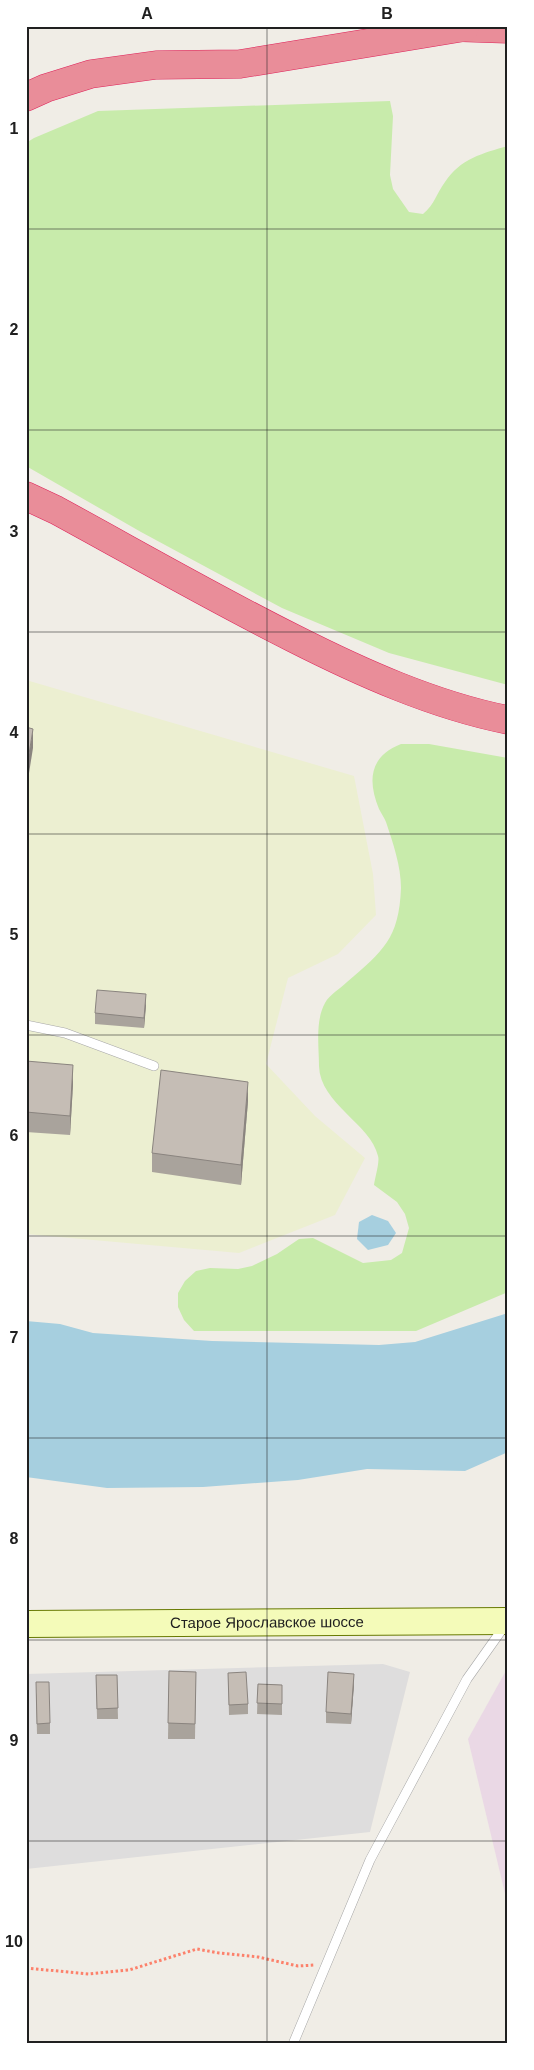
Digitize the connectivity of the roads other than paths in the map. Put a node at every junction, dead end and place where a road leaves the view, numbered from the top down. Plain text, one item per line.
1 (388, 26) edge
2 (465, 27) edge
3 (508, 30) edge
4 (26, 97) edge
5 (26, 485) edge
6 (26, 496) edge
7 (56, 510) junction
8 (508, 720) edge
9 (26, 1025) edge
10 (154, 1066) dead end
11 (508, 1621) edge
12 (27, 1624) edge
13 (293, 2044) edge

1 - 2 highway
2 - 3 highway
2 - 4 highway
5 - 7 highway
6 - 7 highway
7 - 8 highway
9 - 10 lane
11 - 12 main road, Старое Ярославское шоссе
11 - 13 lane

